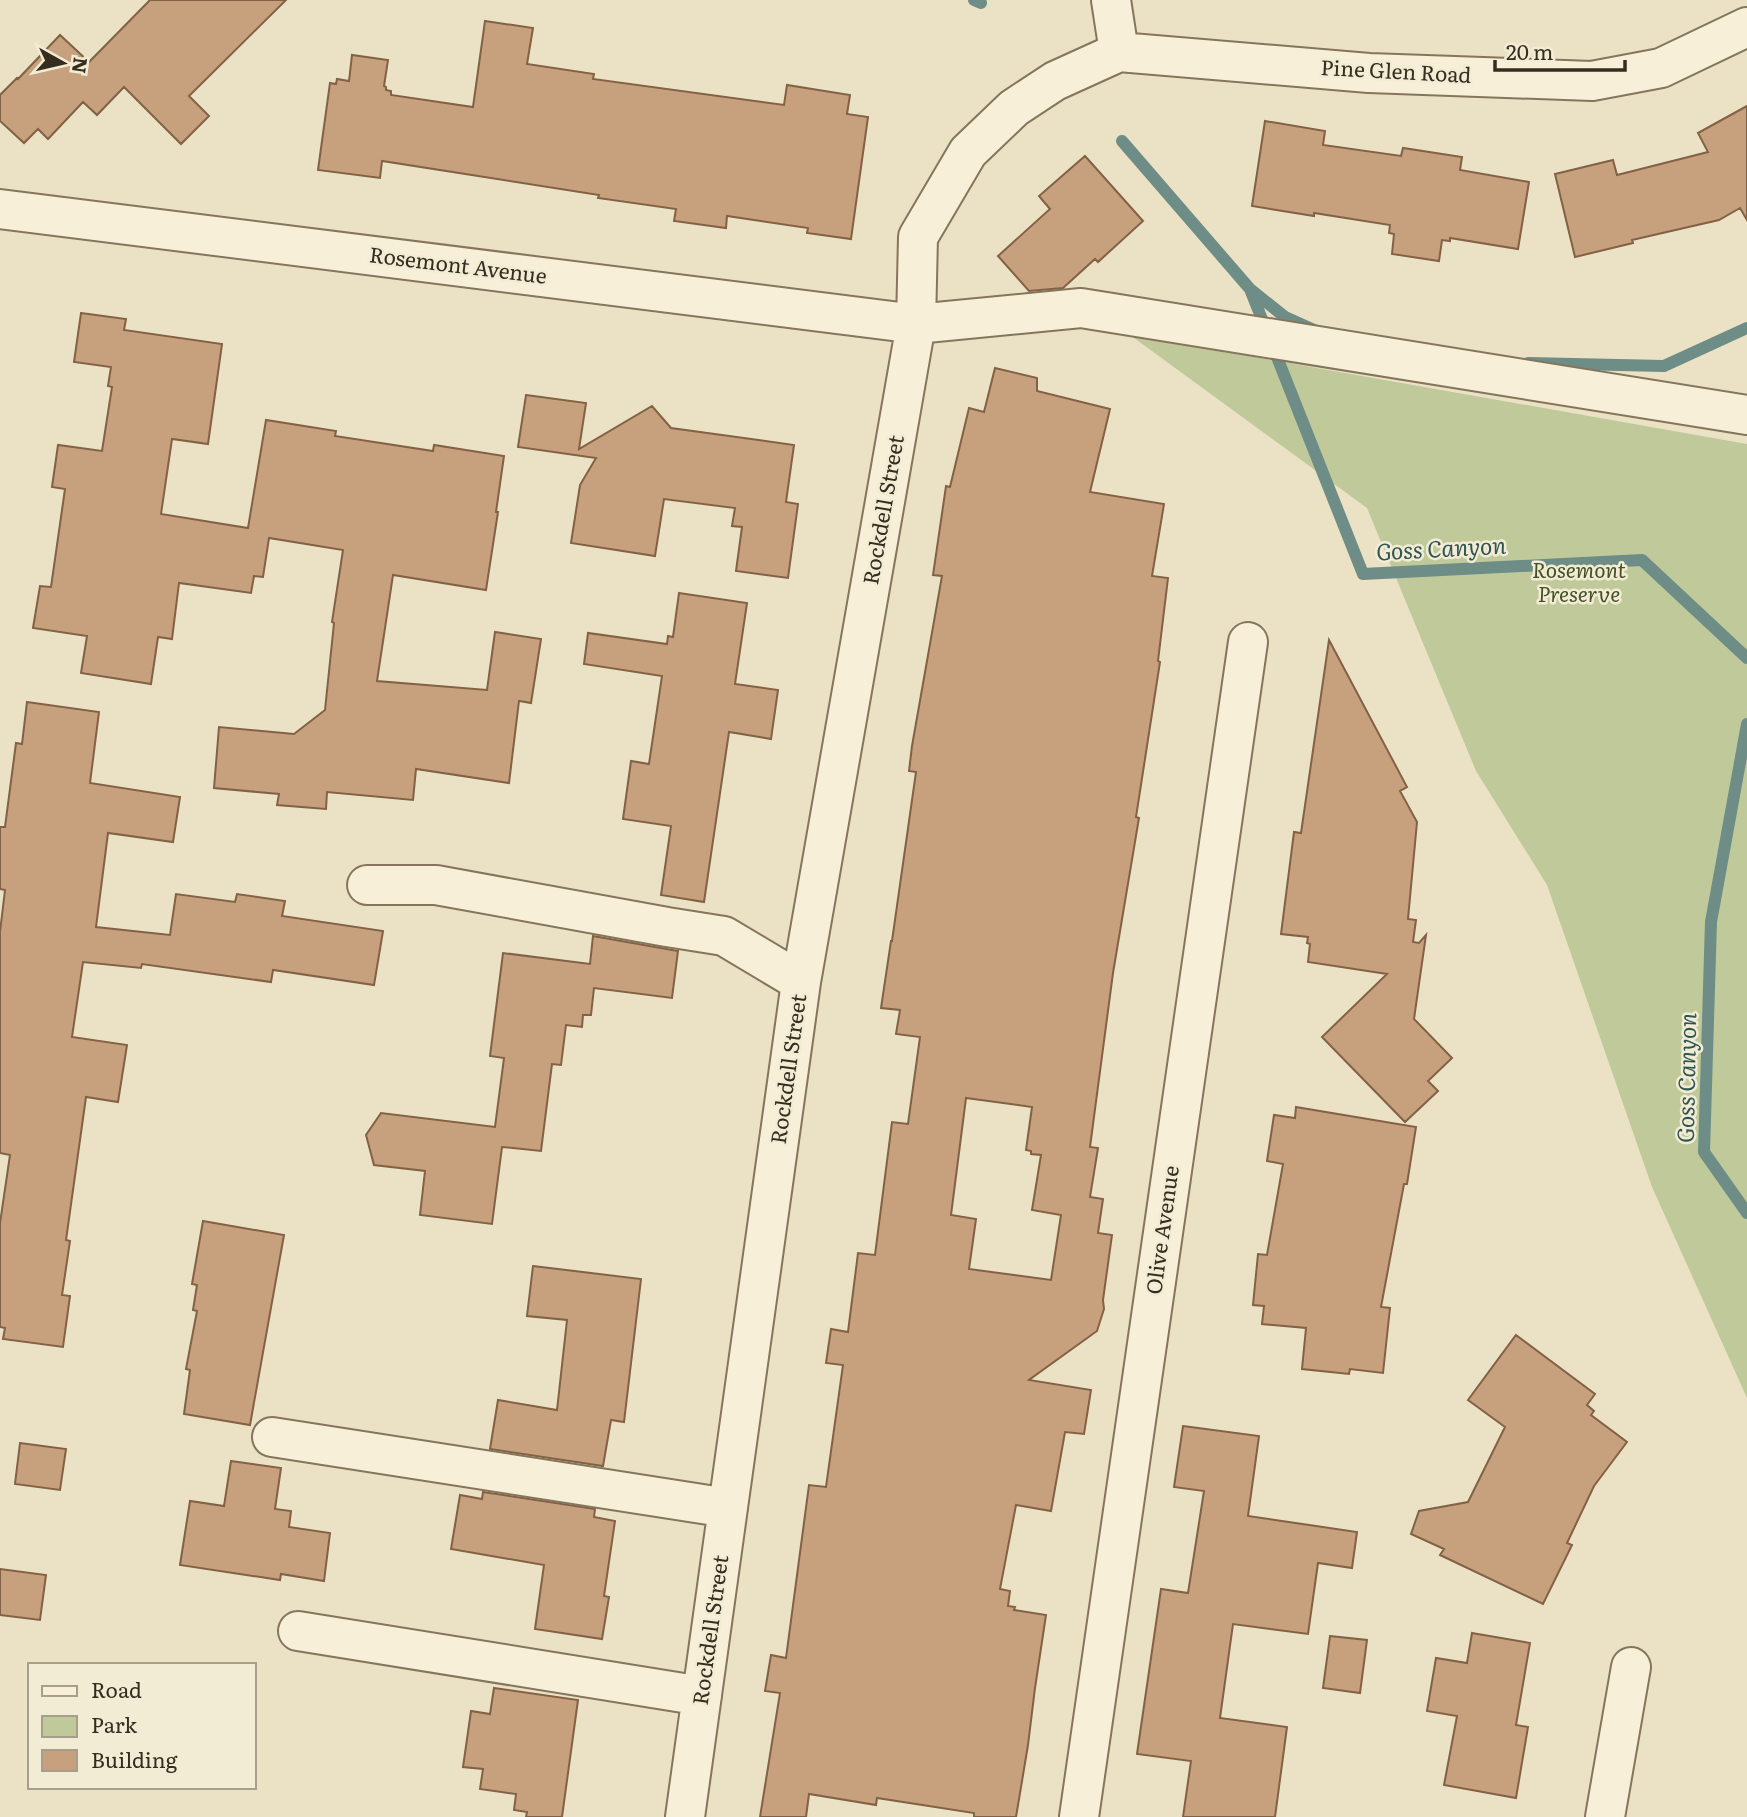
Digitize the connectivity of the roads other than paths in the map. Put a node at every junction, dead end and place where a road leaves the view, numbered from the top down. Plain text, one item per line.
1 (1111, 0) edge
2 (1747, 27) edge
3 (1119, 52) junction
4 (0, 209) edge
5 (916, 324) junction
6 (1747, 415) edge
7 (1248, 642) dead end
8 (367, 885) dead end
9 (801, 982) junction
10 (272, 1437) dead end
11 (728, 1508) junction
12 (298, 1632) dead end
13 (1631, 1667) dead end
14 (702, 1696) junction
15 (685, 1817) edge
16 (1079, 1817) edge
17 (1605, 1817) edge

1 - 3 street
2 - 3 street, Pine Glen Road
3 - 5 street, Rockdell Street
4 - 5 street, Rosemont Avenue
5 - 6 street, Rosemont Avenue
5 - 9 street, Rockdell Street
7 - 16 street, Olive Avenue
8 - 9 street
9 - 11 street, Rockdell Street
10 - 11 street
11 - 14 street, Rockdell Street
12 - 14 street
13 - 17 street
14 - 15 street, Rockdell Street

